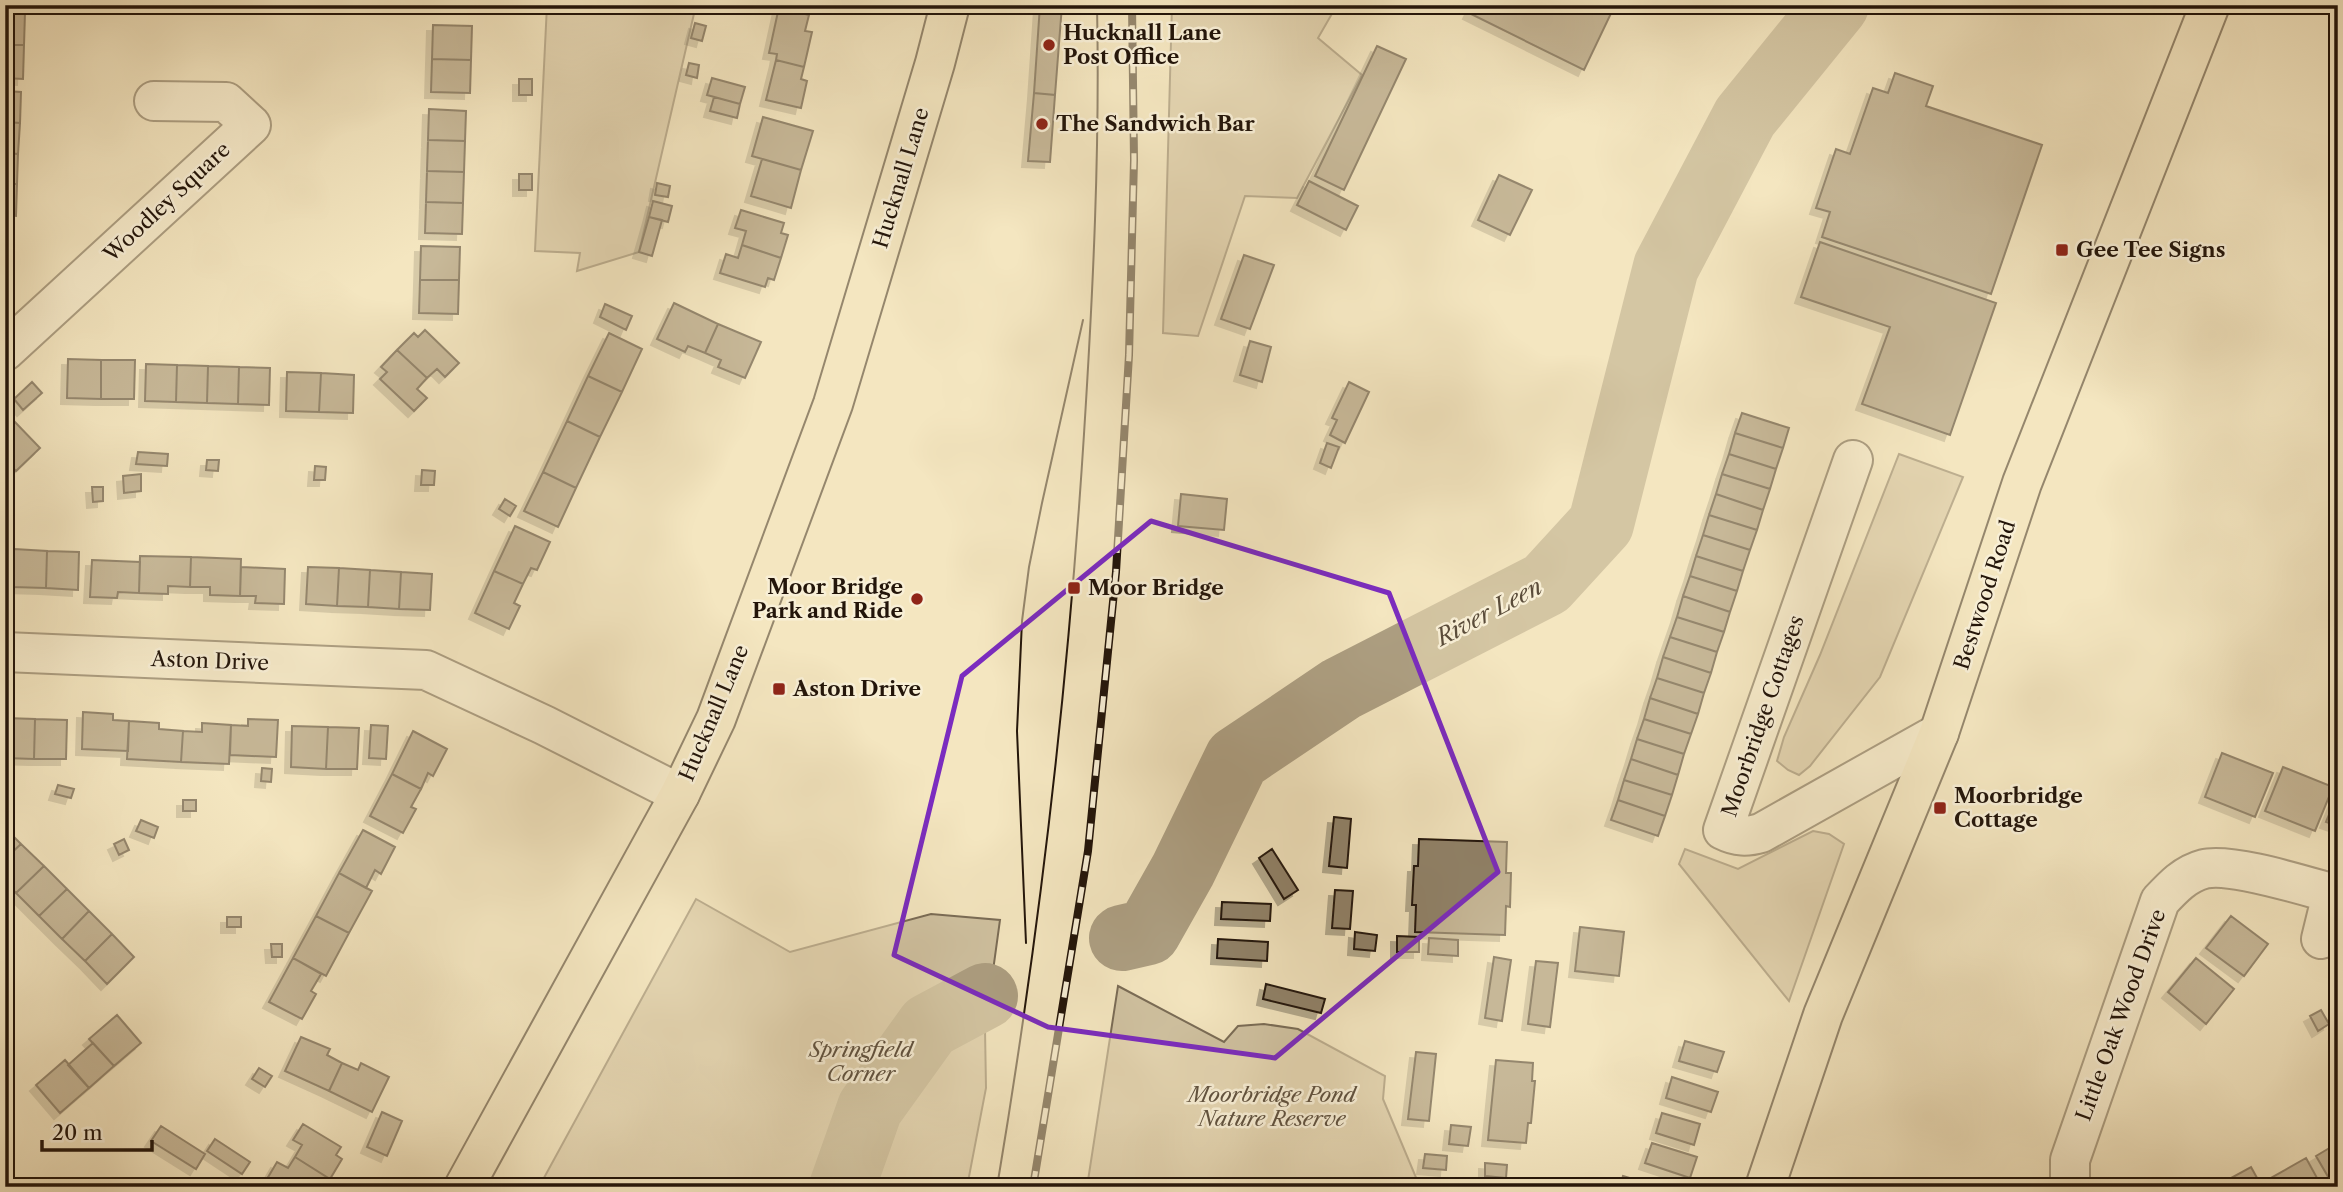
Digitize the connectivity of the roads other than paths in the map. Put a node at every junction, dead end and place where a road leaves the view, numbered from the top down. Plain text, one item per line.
1 (950, 5) edge
2 (2210, 5) edge
3 (154, 101) dead end
4 (5, 351) edge
5 (1853, 482) dead end
6 (5, 652) edge
7 (1939, 733) junction
8 (680, 794) junction
9 (2335, 895) edge
10 (2321, 939) dead end
11 (464, 1187) edge
12 (1765, 1187) edge
13 (2070, 1187) edge

1 - 8 main road, Hucknall Lane
2 - 7 main road, Bestwood Road
3 - 4 street, Woodley Square
5 - 7 street, Moorbridge Cottages
6 - 8 street, Aston Drive
7 - 12 main road, Bestwood Road
8 - 11 main road, Hucknall Lane
9 - 10 street, Little Oak Wood Drive
9 - 13 street, Little Oak Wood Drive

